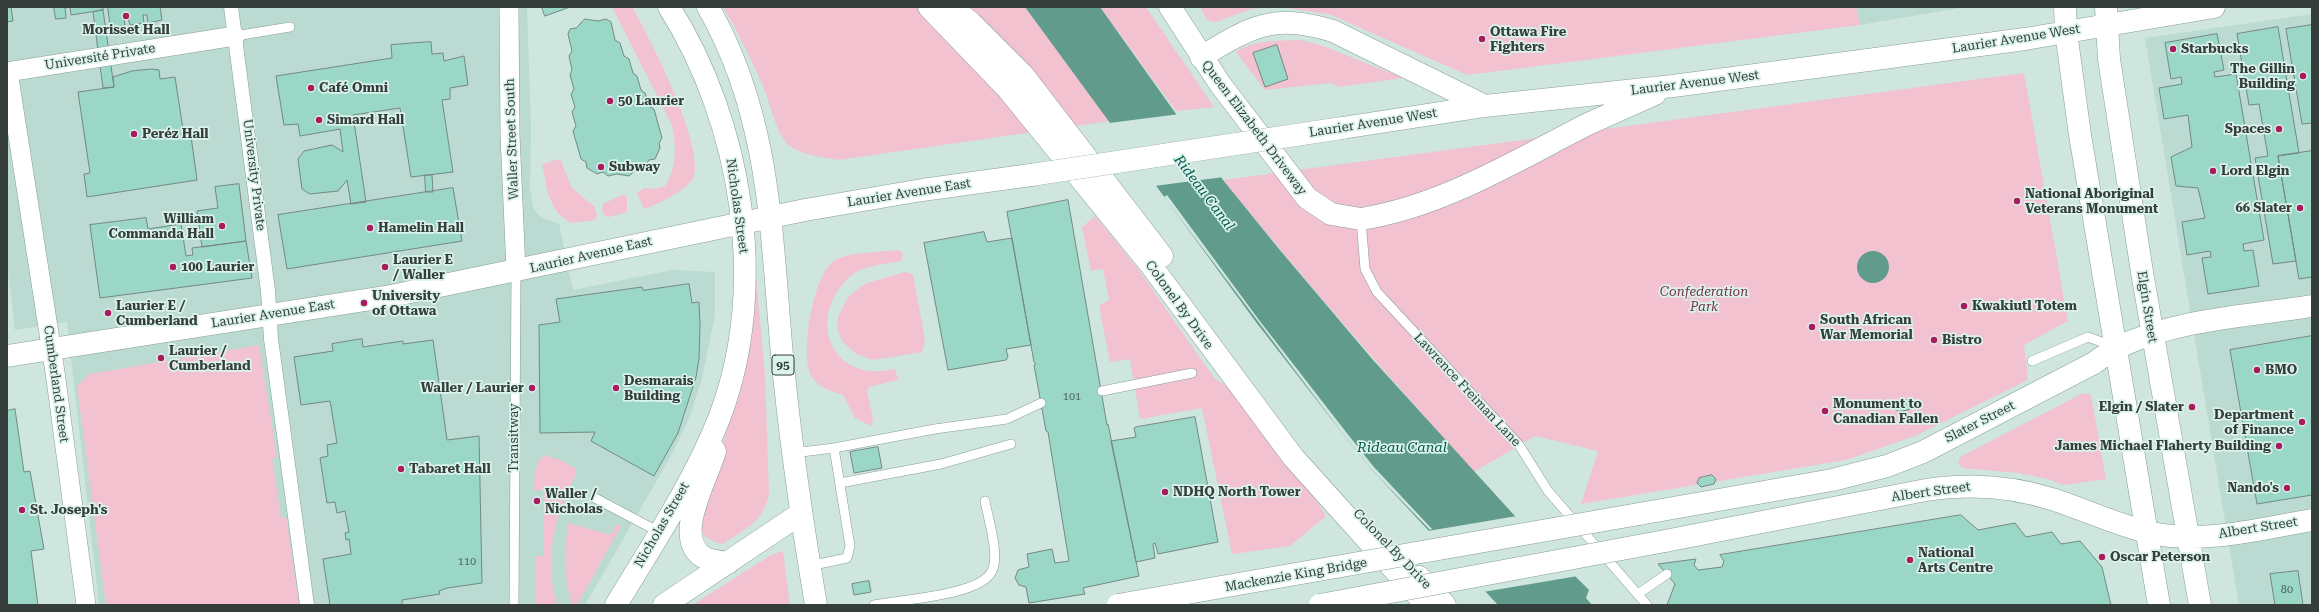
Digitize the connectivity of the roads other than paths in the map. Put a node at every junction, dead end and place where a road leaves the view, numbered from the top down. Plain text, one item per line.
1 (231, 7) edge
2 (509, 7) edge
3 (669, 7) edge
4 (708, 7) edge
5 (929, 7) edge
6 (951, 7) edge
7 (1170, 7) edge
8 (2065, 7) edge
9 (2214, 7) edge
10 (2106, 16) edge
11 (290, 27) dead end
12 (2066, 32) junction
13 (235, 36) junction
14 (1201, 56) junction
15 (8, 72) edge
16 (1673, 86) junction
17 (1485, 106) junction
18 (1175, 152) joint
19 (772, 216) junction
20 (1361, 219) junction
21 (742, 222) junction
22 (516, 271) junction
23 (2312, 306) edge
24 (270, 314) junction
25 (2152, 334) junction
26 (2116, 348) junction
27 (51, 349) junction
28 (7, 356) edge
29 (2032, 361) dead end
30 (1192, 373) dead end
31 (1102, 391) dead end
32 (1041, 403) dead end
33 (720, 414) junction
34 (1011, 444) dead end
35 (834, 448) junction
36 (792, 454) junction
37 (840, 483) junction
38 (595, 498) dead end
39 (985, 501) dead end
40 (800, 514) junction
41 (1639, 514) joint
42 (2312, 520) edge
43 (659, 532) junction
44 (2147, 532) junction
45 (2190, 537) junction
46 (728, 563) junction
47 (809, 566) junction
48 (1667, 574) dead end
49 (1638, 594) junction
50 (86, 605) edge
51 (307, 605) edge
52 (514, 605) edge
53 (616, 605) edge
54 (664, 605) edge
55 (816, 605) edge
56 (874, 605) edge
57 (1118, 605) edge
58 (1320, 605) edge
59 (1426, 605) edge
60 (1445, 605) edge
61 (1647, 605) edge
62 (2159, 605) edge
63 (2200, 605) edge

1 - 13 street
2 - 22 street, Waller Street South
3 - 21 main road, Nicholas Street
4 - 19 main road, 95
5 - 59 main road, Colonel By Drive
6 - 60 main road, Colonel By Drive
7 - 14 main road, Queen Elizabeth Driveway
8 - 12 main road
9 - 10 main road, Laurier Avenue West
10 - 12 main road, Laurier Avenue West
10 - 25 main road, Elgin Street
11 - 13 lane
12 - 16 main road, Laurier Avenue West
12 - 26 main road
13 - 15 street, Université Private
13 - 24 street, University Private
14 - 17 main road
14 - 20 main road, Queen Elizabeth Driveway
15 - 27 street, Cumberland Street
16 - 17 main road, Laurier Avenue West
16 - 20 main road
17 - 18 main road, Laurier Avenue West, bridge
18 - 19 main road, Laurier Avenue East, bridge
19 - 21 main road, Laurier Avenue East
19 - 36 main road, 95
20 - 49 lane, Lawrence Freiman Lane
21 - 22 main road, Laurier Avenue East
21 - 33 main road, Nicholas Street
22 - 24 main road, Laurier Avenue East
22 - 52 lane, Transitway
23 - 25 main road, Slater Street
24 - 27 main road, Laurier Avenue East
24 - 51 street, University Private
25 - 26 main road, Slater Street
25 - 45 main road, Elgin Street
26 - 29 lane
26 - 41 main road, Slater Street
26 - 44 main road
27 - 28 main road, Laurier Avenue East
27 - 50 street, Cumberland Street
30 - 31 lane
32 - 35 lane
33 - 43 main road, Nicholas Street
33 - 46 main road
34 - 37 lane
35 - 36 lane
35 - 37 lane
36 - 40 main road, 95
37 - 47 lane
38 - 43 lane
39 - 56 lane
40 - 46 main road
40 - 47 main road
41 - 57 main road, Mackenzie King Bridge, bridge
42 - 45 main road, Albert Street
43 - 53 main road, Nicholas Street
44 - 45 main road, Albert Street
44 - 58 main road, Albert Street, bridge
44 - 62 main road
45 - 63 main road, Elgin Street
46 - 54 main road
47 - 55 main road
48 - 49 lane
49 - 61 lane, Lawrence Freiman Lane

